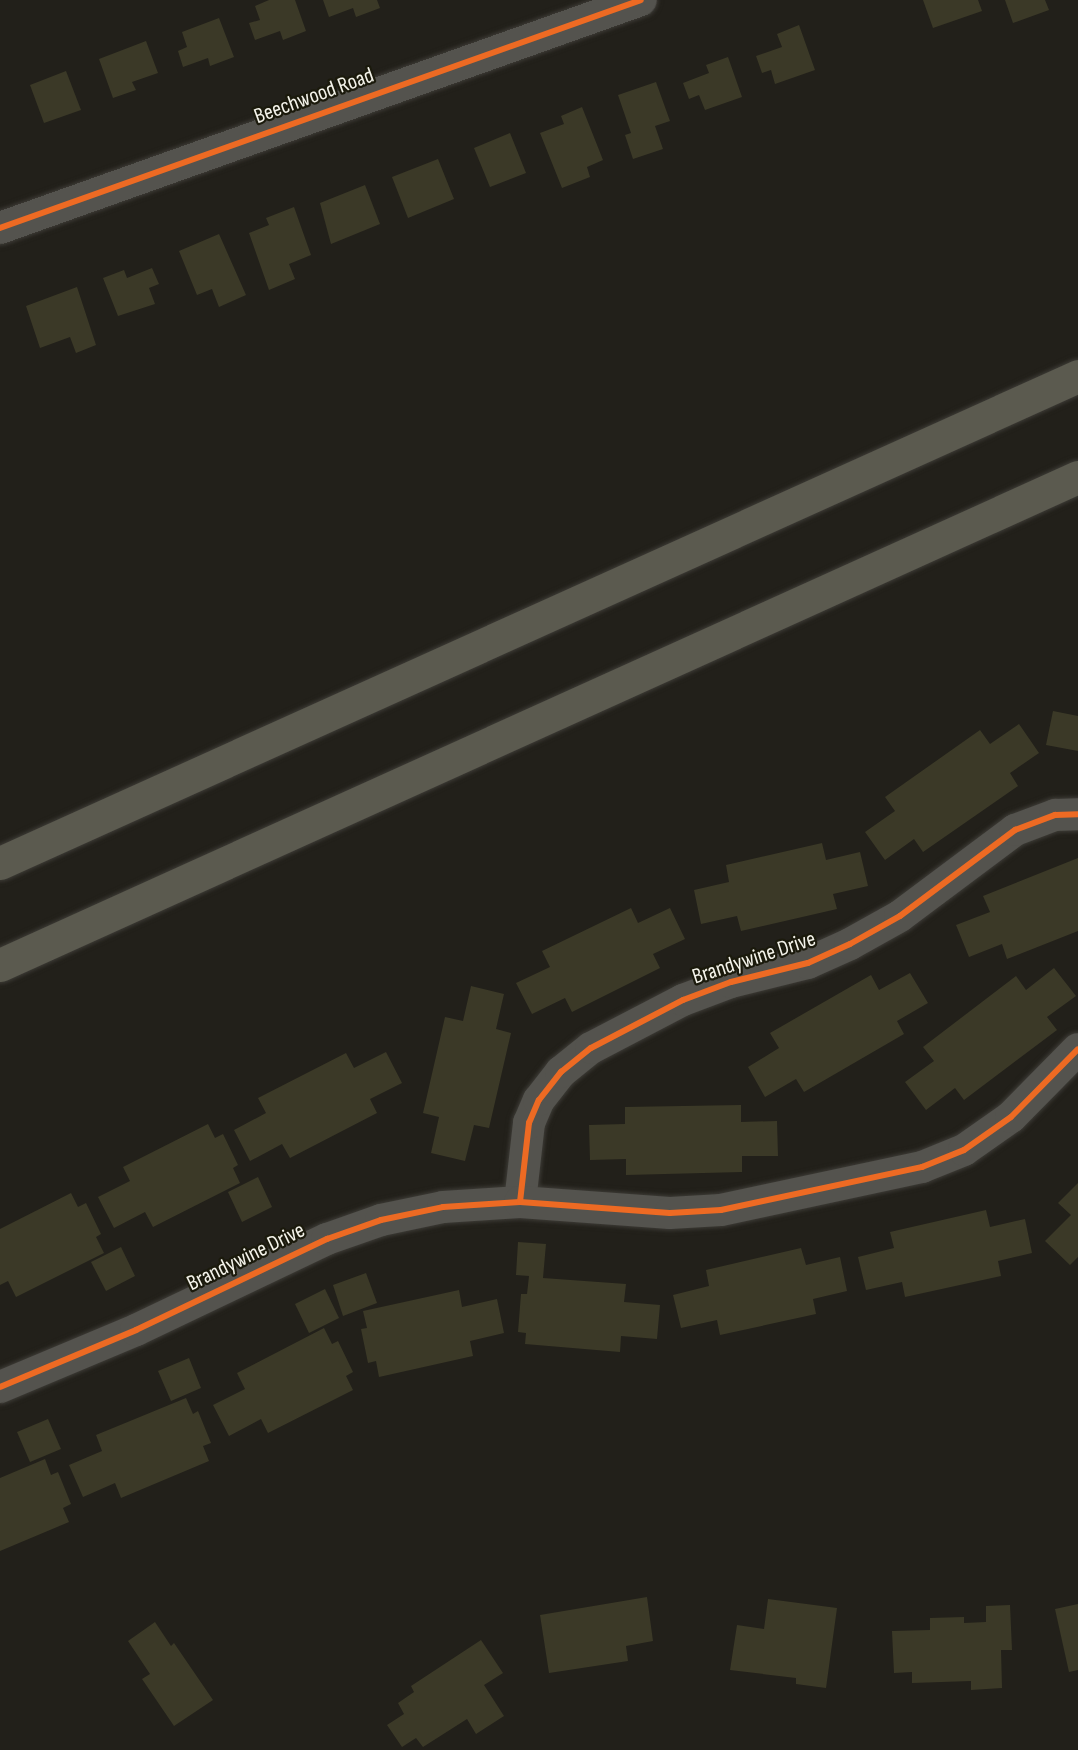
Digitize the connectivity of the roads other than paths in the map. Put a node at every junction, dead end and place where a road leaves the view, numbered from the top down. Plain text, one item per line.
1 (641, 0) edge
2 (0, 228) edge
3 (1078, 376) edge
4 (1078, 477) edge
5 (1078, 814) edge
6 (0, 862) edge
7 (0, 965) edge
8 (1078, 1049) edge
9 (520, 1202) junction
10 (0, 1387) edge

1 - 2 street, Beechwood Road
3 - 6 highway
4 - 7 highway
5 - 9 street, Brandywine Drive
8 - 9 street, Brandywine Drive
9 - 10 street, Brandywine Drive

